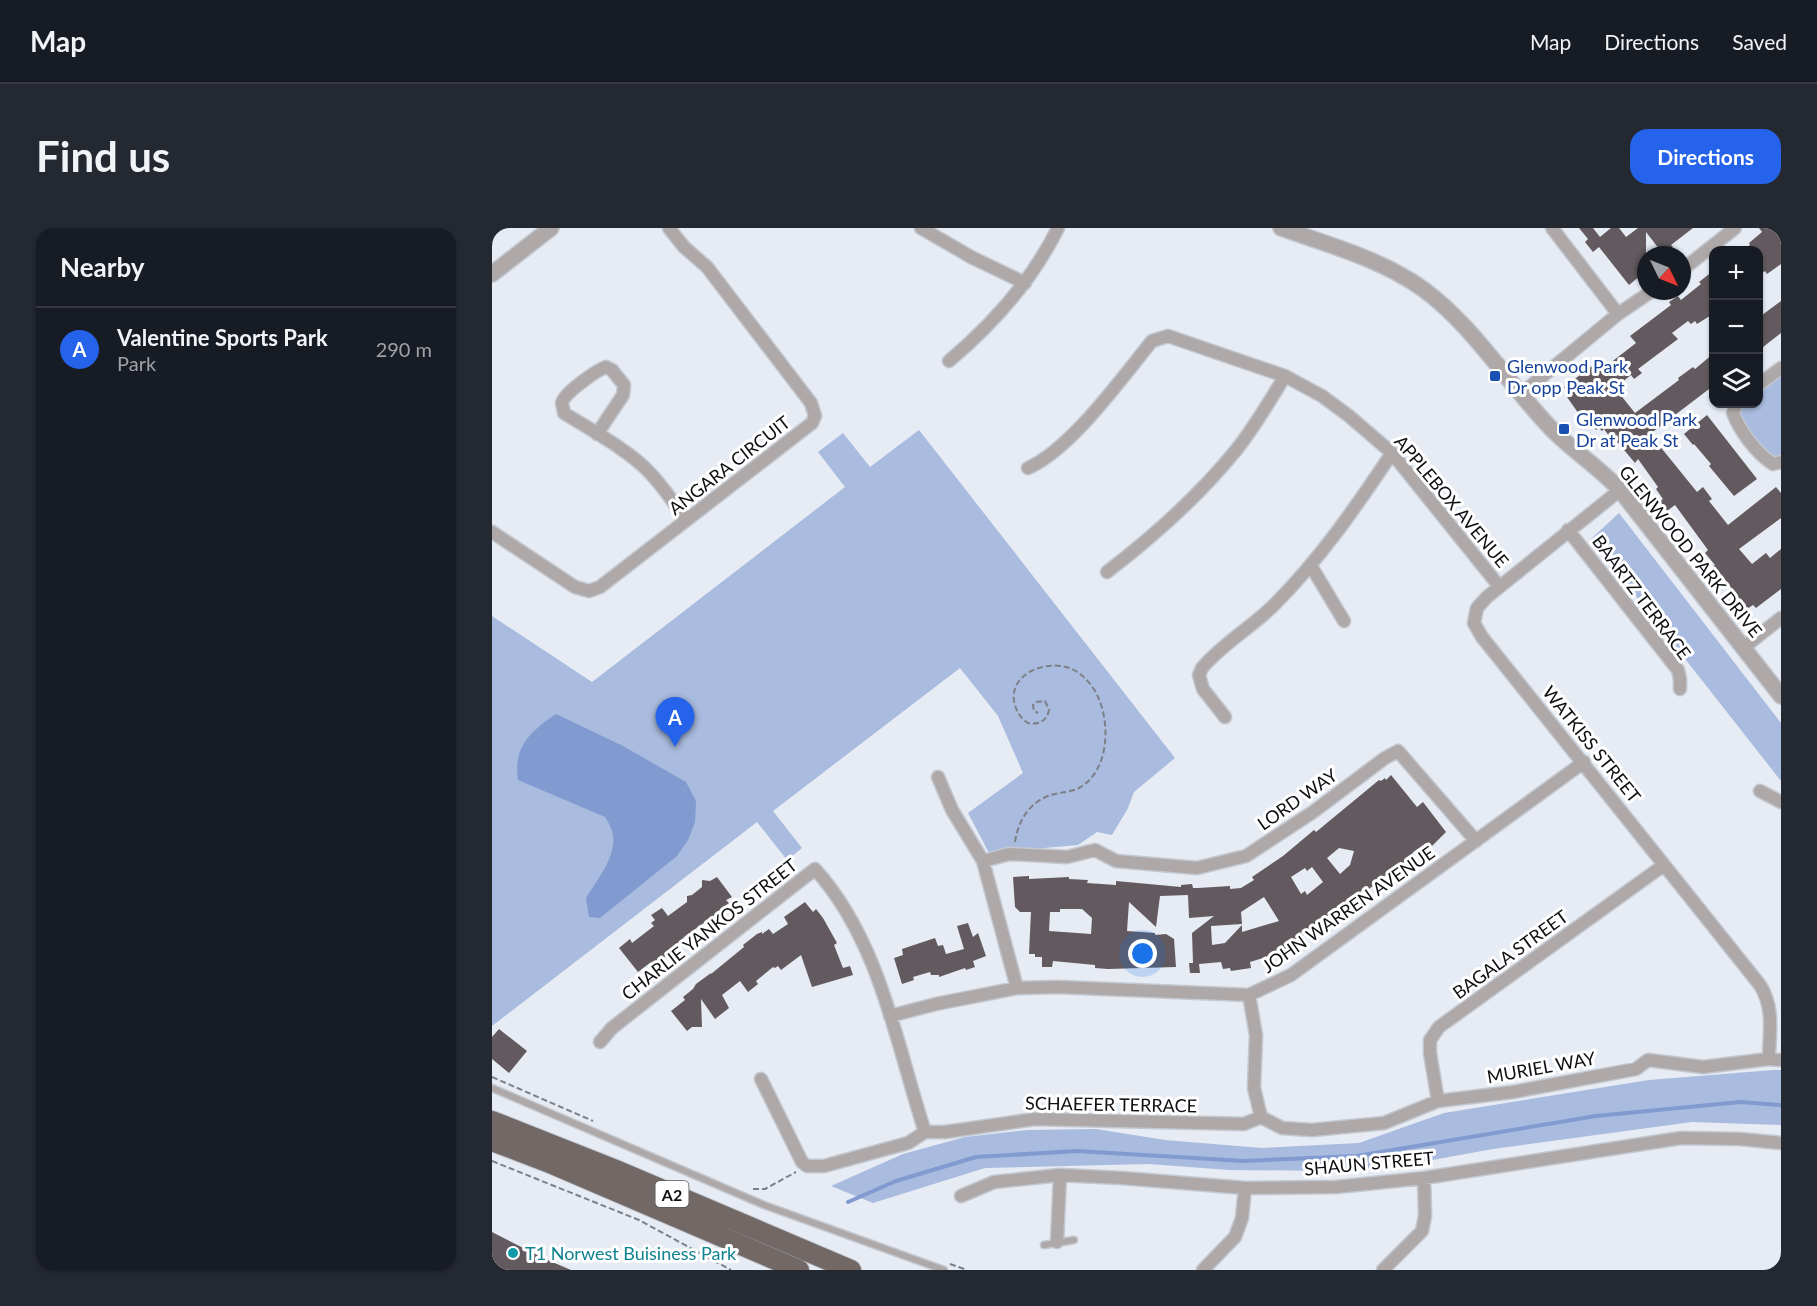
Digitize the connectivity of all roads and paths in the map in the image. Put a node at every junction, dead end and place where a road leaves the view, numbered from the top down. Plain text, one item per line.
1 (551, 228) edge
2 (669, 228) edge
3 (921, 228) edge
4 (1058, 228) edge
5 (1281, 228) edge
6 (1552, 228) edge
7 (1735, 228) edge
8 (1691, 263) edge
9 (492, 274) edge
10 (1025, 283) junction
11 (1639, 300) edge
12 (1618, 314) junction
13 (948, 361) dead end
14 (1781, 368) edge
15 (1285, 376) junction
16 (1763, 381) edge
17 (1521, 393) junction
18 (1735, 408) edge
19 (597, 434) junction
20 (1392, 453) junction
21 (1781, 462) edge
22 (1028, 468) dead end
23 (1620, 490) junction
24 (687, 520) junction
25 (1568, 530) junction
26 (492, 532) edge
27 (1311, 566) junction
28 (1107, 572) dead end
29 (1499, 586) junction
30 (1781, 618) edge
31 (1344, 621) dead end
32 (1743, 648) junction
33 (1680, 689) dead end
34 (1781, 696) edge
35 (1038, 713) dead end
36 (1225, 717) dead end
37 (1584, 762) junction
38 (938, 777) dead end
39 (1761, 791) dead end
40 (1781, 802) edge
41 (1476, 841) junction
42 (1014, 854) junction
43 (983, 861) junction
44 (1664, 865) junction
45 (1017, 988) junction
46 (1249, 995) junction
47 (890, 1016) junction
48 (600, 1042) dead end
49 (1775, 1060) edge
50 (492, 1077) edge
51 (761, 1079) dead end
52 (492, 1088) edge
53 (1438, 1101) junction
54 (1261, 1117) junction
55 (497, 1122) edge
56 (596, 1122) dead end
57 (925, 1132) junction
58 (1781, 1143) edge
59 (498, 1144) edge
60 (492, 1161) edge
61 (807, 1166) junction
62 (1060, 1175) junction
63 (1424, 1178) junction
64 (1245, 1188) junction
65 (753, 1189) dead end
66 (961, 1196) dead end
67 (1074, 1240) dead end
68 (1057, 1242) junction
69 (1044, 1245) dead end
70 (731, 1270) edge
71 (799, 1270) edge
72 (851, 1270) edge
73 (944, 1270) edge
74 (1203, 1270) edge
75 (1383, 1270) edge

1 - 9 street
2 - 24 street, ANGARA CIRCUIT
3 - 10 street
4 - 10 street
5 - 17 street, GLENWOOD PARK DRIVE
6 - 12 street
7 - 8 street
10 - 13 street
11 - 12 street
12 - 17 street
14 - 16 street
15 - 20 street, APPLEBOX AVENUE
15 - 22 street, APPLEBOX AVENUE
15 - 28 street
17 - 23 street, GLENWOOD PARK DRIVE
18 - 21 street
19 - 19 street
19 - 24 street
20 - 27 street
20 - 29 street, APPLEBOX AVENUE
23 - 25 street, WATKISS STREET
23 - 32 street, GLENWOOD PARK DRIVE
24 - 26 street, ANGARA CIRCUIT
25 - 29 street, WATKISS STREET
25 - 33 street, BAARTZ TERRACE
27 - 31 street
27 - 36 street
29 - 37 street, WATKISS STREET
30 - 32 street
32 - 34 street, GLENWOOD PARK DRIVE
35 - 42 path
37 - 41 street, JOHN WARREN AVENUE
37 - 44 street, WATKISS STREET
38 - 43 street
39 - 40 street
41 - 42 street, LORD WAY
41 - 46 street, JOHN WARREN AVENUE
42 - 43 street
43 - 45 street
44 - 49 street, WATKISS STREET
44 - 53 street, BAGALA STREET
45 - 46 street, JOHN WARREN AVENUE
45 - 47 street, JOHN WARREN AVENUE
46 - 54 street
47 - 48 street, CHARLIE YANKOS STREET
47 - 57 street, CHARLIE YANKOS STREET
49 - 53 street, MURIEL WAY
50 - 56 path
51 - 61 street
52 - 73 lane
53 - 54 street, MURIEL WAY
54 - 57 street, SCHAEFER TERRACE
55 - 72 highway, A2
57 - 61 street
58 - 63 street, SHAUN STREET
59 - 71 highway, A2
60 - 70 path
61 - 65 path
62 - 64 street, SHAUN STREET
62 - 66 street, SHAUN STREET
62 - 68 street
63 - 64 street, SHAUN STREET
63 - 75 street
64 - 74 street
67 - 68 lane
68 - 69 lane

